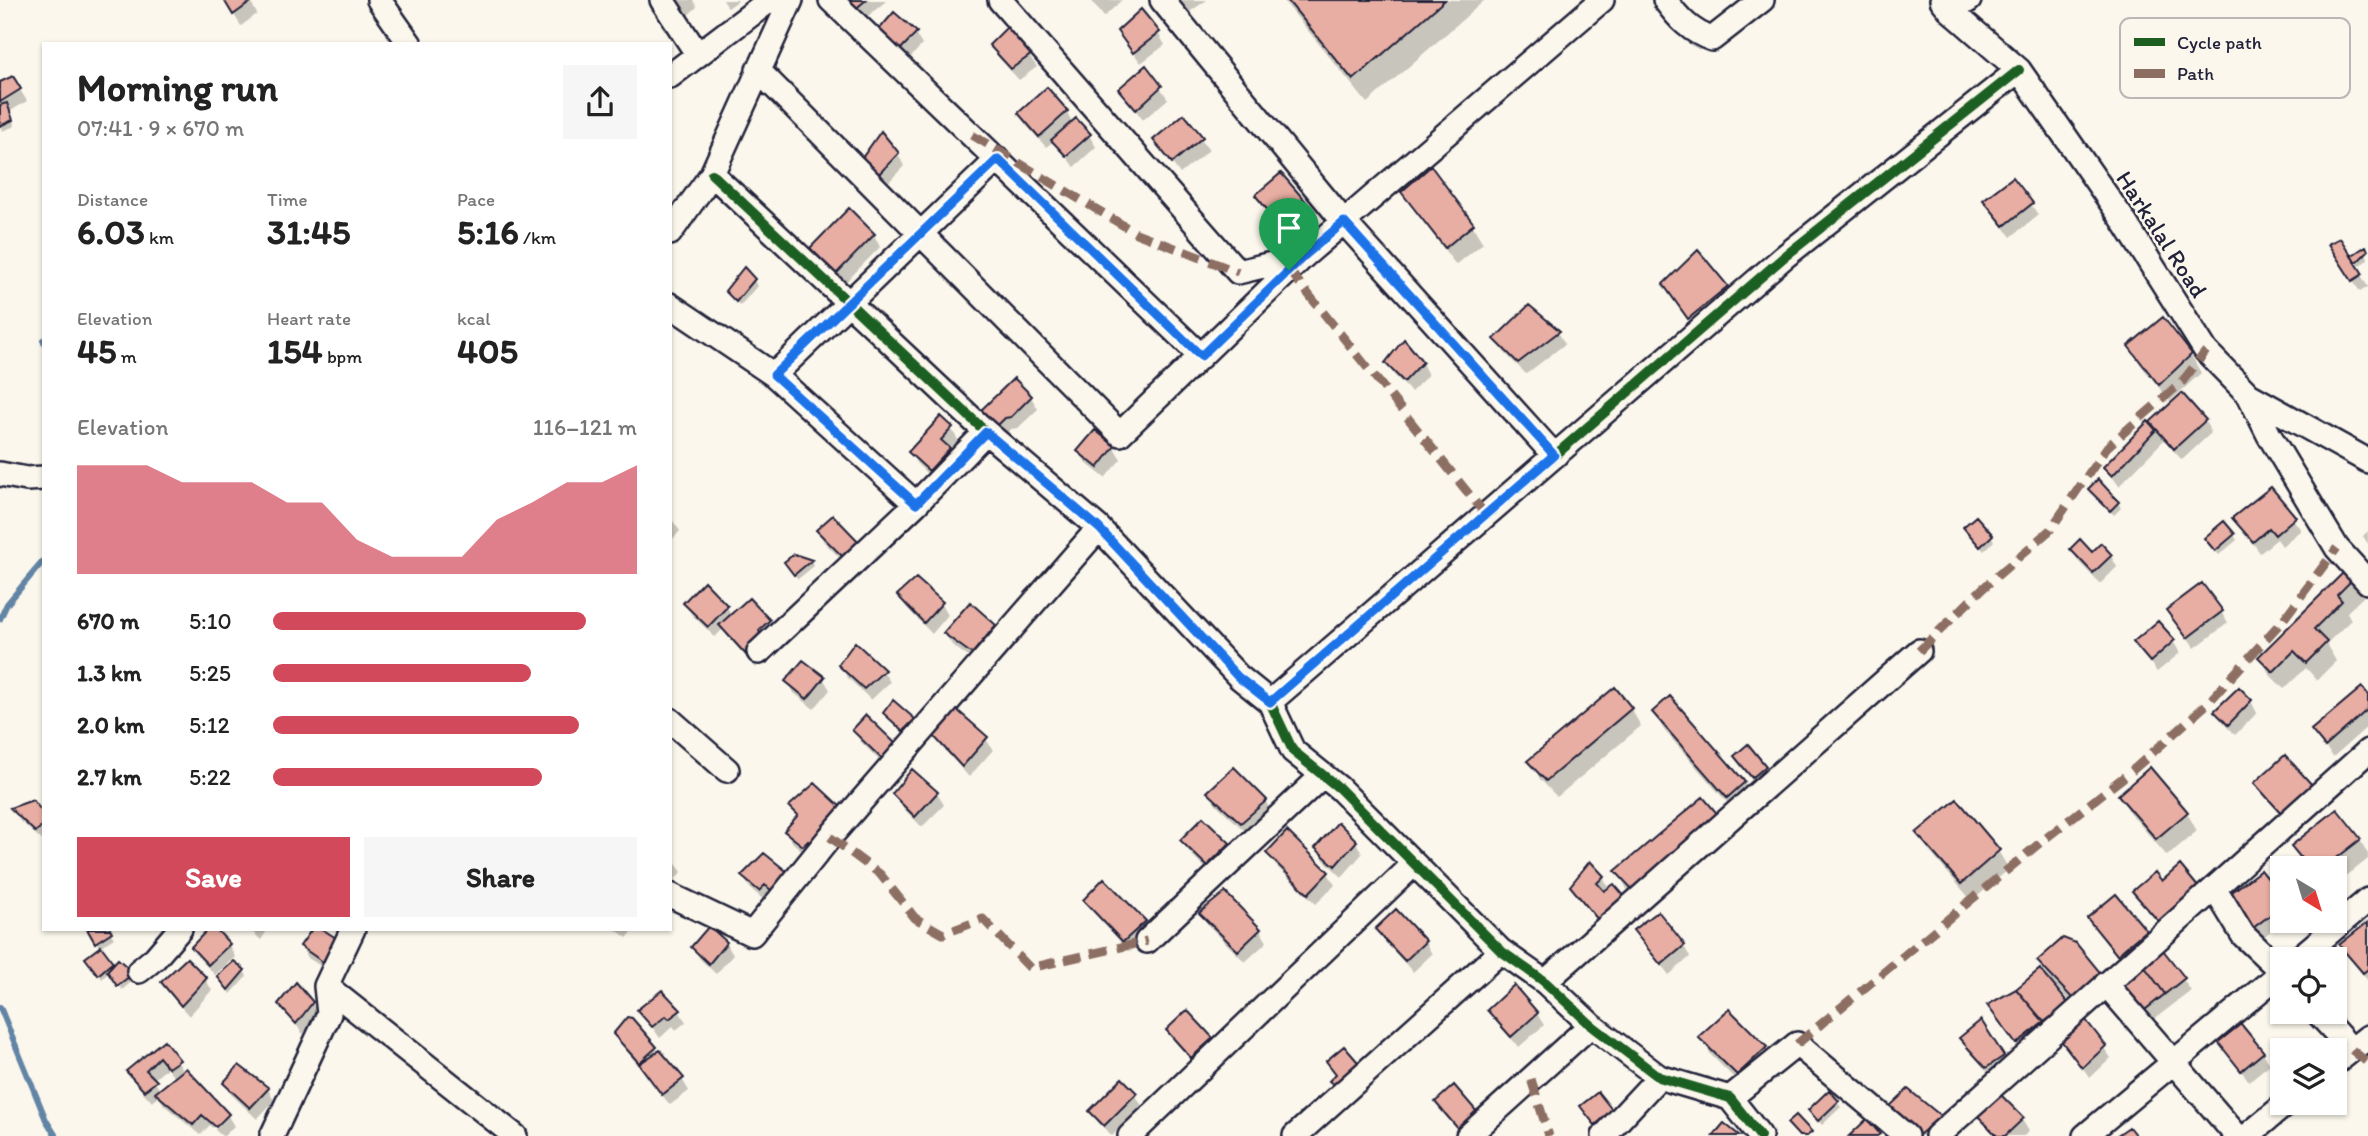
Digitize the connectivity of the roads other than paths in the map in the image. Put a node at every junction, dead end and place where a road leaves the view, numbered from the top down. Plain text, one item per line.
1 (379, 0) edge
2 (662, 0) edge
3 (770, 0) edge
4 (792, 0) edge
5 (831, 0) edge
6 (1000, 0) edge
7 (1162, 0) edge
8 (1602, 0) edge
9 (1665, 0) edge
10 (1762, 0) edge
11 (1954, 4) edge
12 (409, 42) edge
13 (698, 55) junction
14 (758, 70) junction
15 (2019, 70) junction
16 (672, 74) edge
17 (998, 159) junction
18 (712, 174) junction
19 (1344, 222) junction
20 (672, 230) edge
21 (920, 233) junction
22 (1304, 256) junction
23 (848, 303) junction
24 (672, 306) edge
25 (1201, 356) junction
26 (774, 375) junction
27 (2249, 395) junction
28 (986, 432) junction
29 (1554, 455) junction
30 (2368, 461) edge
31 (0, 474) edge
32 (36, 479) edge
33 (916, 504) junction
34 (1099, 528) junction
35 (2368, 582) edge
36 (1919, 651) dead end
37 (759, 652) dead end
38 (1270, 702) junction
39 (672, 722) edge
40 (2368, 751) edge
41 (727, 770) dead end
42 (1323, 775) junction
43 (1413, 865) junction
44 (2215, 889) junction
45 (672, 896) edge
46 (2368, 900) edge
47 (178, 931) edge
48 (352, 931) edge
49 (1147, 941) dead end
50 (2312, 947) edge
51 (1501, 951) junction
52 (2270, 961) edge
53 (139, 971) dead end
54 (1545, 982) junction
55 (2270, 982) edge
56 (2106, 984) junction
57 (326, 986) junction
58 (2328, 1024) edge
59 (1591, 1025) junction
60 (2351, 1050) edge
61 (2173, 1061) junction
62 (1659, 1077) junction
63 (1730, 1098) junction
64 (2272, 1115) edge
65 (272, 1136) edge
66 (515, 1136) edge
67 (1130, 1136) edge
68 (1295, 1136) edge
69 (1468, 1136) edge
70 (1604, 1136) edge
71 (1760, 1136) edge
72 (1906, 1136) edge
73 (1937, 1136) edge
74 (2085, 1136) edge
75 (2237, 1136) edge
76 (2247, 1136) edge

1 - 12 street
2 - 13 street
3 - 13 street
4 - 14 street
5 - 17 street
6 - 22 street
7 - 19 street
8 - 19 street
9 - 10 street
11 - 15 street, Harkalal Road
13 - 16 street
14 - 18 street
14 - 21 street
15 - 27 street, Harkalal Road
15 - 29 street
17 - 21 street
17 - 25 street
18 - 20 street
18 - 23 street
19 - 22 street
19 - 29 street
21 - 23 street
21 - 25 street
22 - 25 street
23 - 26 street
23 - 28 street
24 - 26 street
26 - 33 street
27 - 30 street, Harkalal Road
27 - 35 street
28 - 33 street
28 - 34 street
29 - 38 street
31 - 32 street
33 - 37 street
34 - 38 street
34 - 45 street
36 - 54 street
38 - 42 street
39 - 41 street
40 - 44 street
42 - 43 street
42 - 49 street
43 - 51 street
43 - 67 street
44 - 52 street
44 - 56 street
46 - 50 street
47 - 53 street
48 - 57 street
51 - 54 street
51 - 68 street
54 - 59 street
55 - 61 street
56 - 61 street
56 - 73 street
57 - 65 street
57 - 66 street
58 - 60 street
59 - 62 street
59 - 69 street
61 - 74 street
61 - 75 street
62 - 63 street
62 - 70 street
63 - 71 street
63 - 72 street
64 - 76 street

